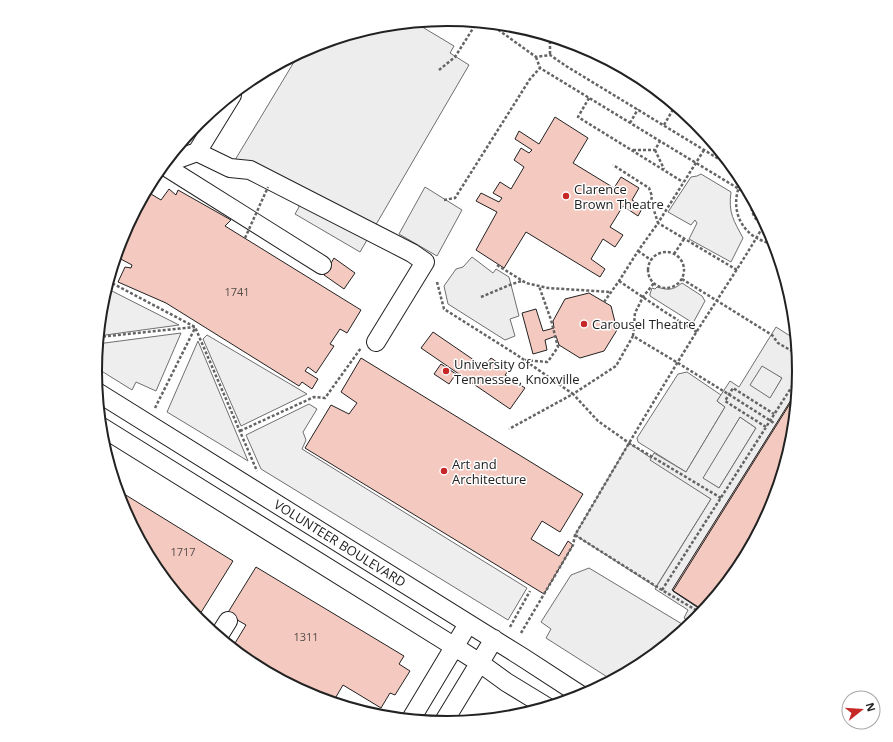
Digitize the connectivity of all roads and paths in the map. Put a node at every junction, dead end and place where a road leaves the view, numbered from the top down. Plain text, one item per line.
1 (474, 27) edge
2 (499, 30) edge
3 (550, 42) edge
4 (550, 55) junction
5 (536, 57) junction
6 (540, 68) junction
7 (440, 70) dead end
8 (589, 98) junction
9 (225, 107) edge
10 (638, 109) junction
11 (672, 111) edge
12 (630, 123) junction
13 (664, 125) junction
14 (660, 142) junction
15 (633, 150) junction
16 (655, 150) junction
17 (704, 150) junction
18 (197, 152) junction
19 (718, 158) edge
20 (174, 160) edge
21 (695, 163) junction
22 (613, 165) dead end
23 (168, 167) edge
24 (664, 170) junction
25 (683, 182) junction
26 (268, 186) dead end
27 (738, 188) joint
28 (444, 200) dead end
29 (752, 211) edge
30 (757, 220) edge
31 (658, 223) junction
32 (761, 229) edge
33 (245, 238) dead end
34 (756, 238) junction
35 (684, 239) junction
36 (767, 243) edge
37 (638, 251) junction
38 (674, 254) junction
39 (651, 260) junction
40 (322, 265) dead end
41 (496, 265) dead end
42 (737, 270) junction
43 (682, 279) junction
44 (522, 281) junction
45 (619, 281) junction
46 (437, 282) dead end
47 (113, 283) edge
48 (654, 283) junction
49 (539, 286) junction
50 (611, 292) junction
51 (481, 297) dead end
52 (643, 297) junction
53 (717, 301) junction
54 (604, 302) dead end
55 (195, 327) junction
56 (697, 332) junction
57 (103, 336) edge
58 (633, 336) junction
59 (376, 342) joint
60 (791, 351) edge
61 (525, 360) junction
62 (678, 362) junction
63 (791, 387) edge
64 (573, 394) junction
65 (729, 394) junction
66 (102, 395) edge
67 (154, 408) dead end
68 (774, 414) junction
69 (774, 423) dead end
70 (766, 427) junction
71 (509, 429) dead end
72 (107, 430) edge
73 (240, 431) junction
74 (628, 443) junction
75 (257, 471) dead end
76 (721, 498) junction
77 (575, 535) junction
78 (662, 590) junction
79 (530, 591) dead end
80 (695, 610) edge
81 (228, 621) dead end
82 (468, 624) junction
83 (510, 627) dead end
84 (221, 632) edge
85 (521, 633) dead end
86 (494, 639) junction
87 (455, 647) junction
88 (480, 663) junction
89 (575, 691) edge
90 (540, 703) edge
91 (415, 714) edge
92 (447, 716) edge

1 - 7 path
2 - 5 path
3 - 4 path
4 - 5 path
4 - 10 path
5 - 6 path
6 - 8 path
6 - 28 path
8 - 12 path
8 - 15 path
9 - 18 street
10 - 12 path
10 - 13 path
11 - 13 path
12 - 14 path
13 - 17 path
14 - 16 path
14 - 21 path
15 - 16 path
15 - 24 path
16 - 24 path
17 - 19 path
17 - 21 path
18 - 20 street
18 - 59 street
21 - 25 path
21 - 27 path
22 - 31 path
23 - 40 street
24 - 25 path
25 - 31 path
26 - 33 path, bridge
27 - 34 path
29 - 30 path
31 - 35 path
31 - 37 path
32 - 34 path
34 - 36 path
34 - 42 path
35 - 38 path
35 - 42 path
37 - 39 path
37 - 45 path
38 - 39 path
38 - 43 path
39 - 48 path
41 - 44 path
42 - 53 path
43 - 48 path
43 - 53 path
44 - 49 path
44 - 51 path
45 - 50 path
45 - 52 path
46 - 61 path
47 - 55 path
48 - 52 path
49 - 50 path
49 - 61 path
50 - 54 path
52 - 56 path
52 - 58 path
53 - 56 path
53 - 60 path
55 - 57 path
55 - 67 path
55 - 73 path
56 - 62 path
58 - 62 path
58 - 64 path
59 - 73 path
61 - 64 path
62 - 65 path
62 - 74 path
63 - 68 path
64 - 71 path
64 - 74 path
65 - 68 path
65 - 69 path, bridge
65 - 70 path
66 - 82 street, VOLUNTEER BOULEVARD
68 - 70 path
70 - 76 path
72 - 87 street
73 - 75 path
74 - 76 path
74 - 77 path
76 - 78 path
77 - 78 path
77 - 85 path
78 - 80 path
79 - 83 path
81 - 84 street
82 - 86 street, VOLUNTEER BOULEVARD
82 - 87 street
86 - 88 street
86 - 89 street, VOLUNTEER BOULEVARD
87 - 88 street
87 - 91 street
88 - 90 street
88 - 92 street

